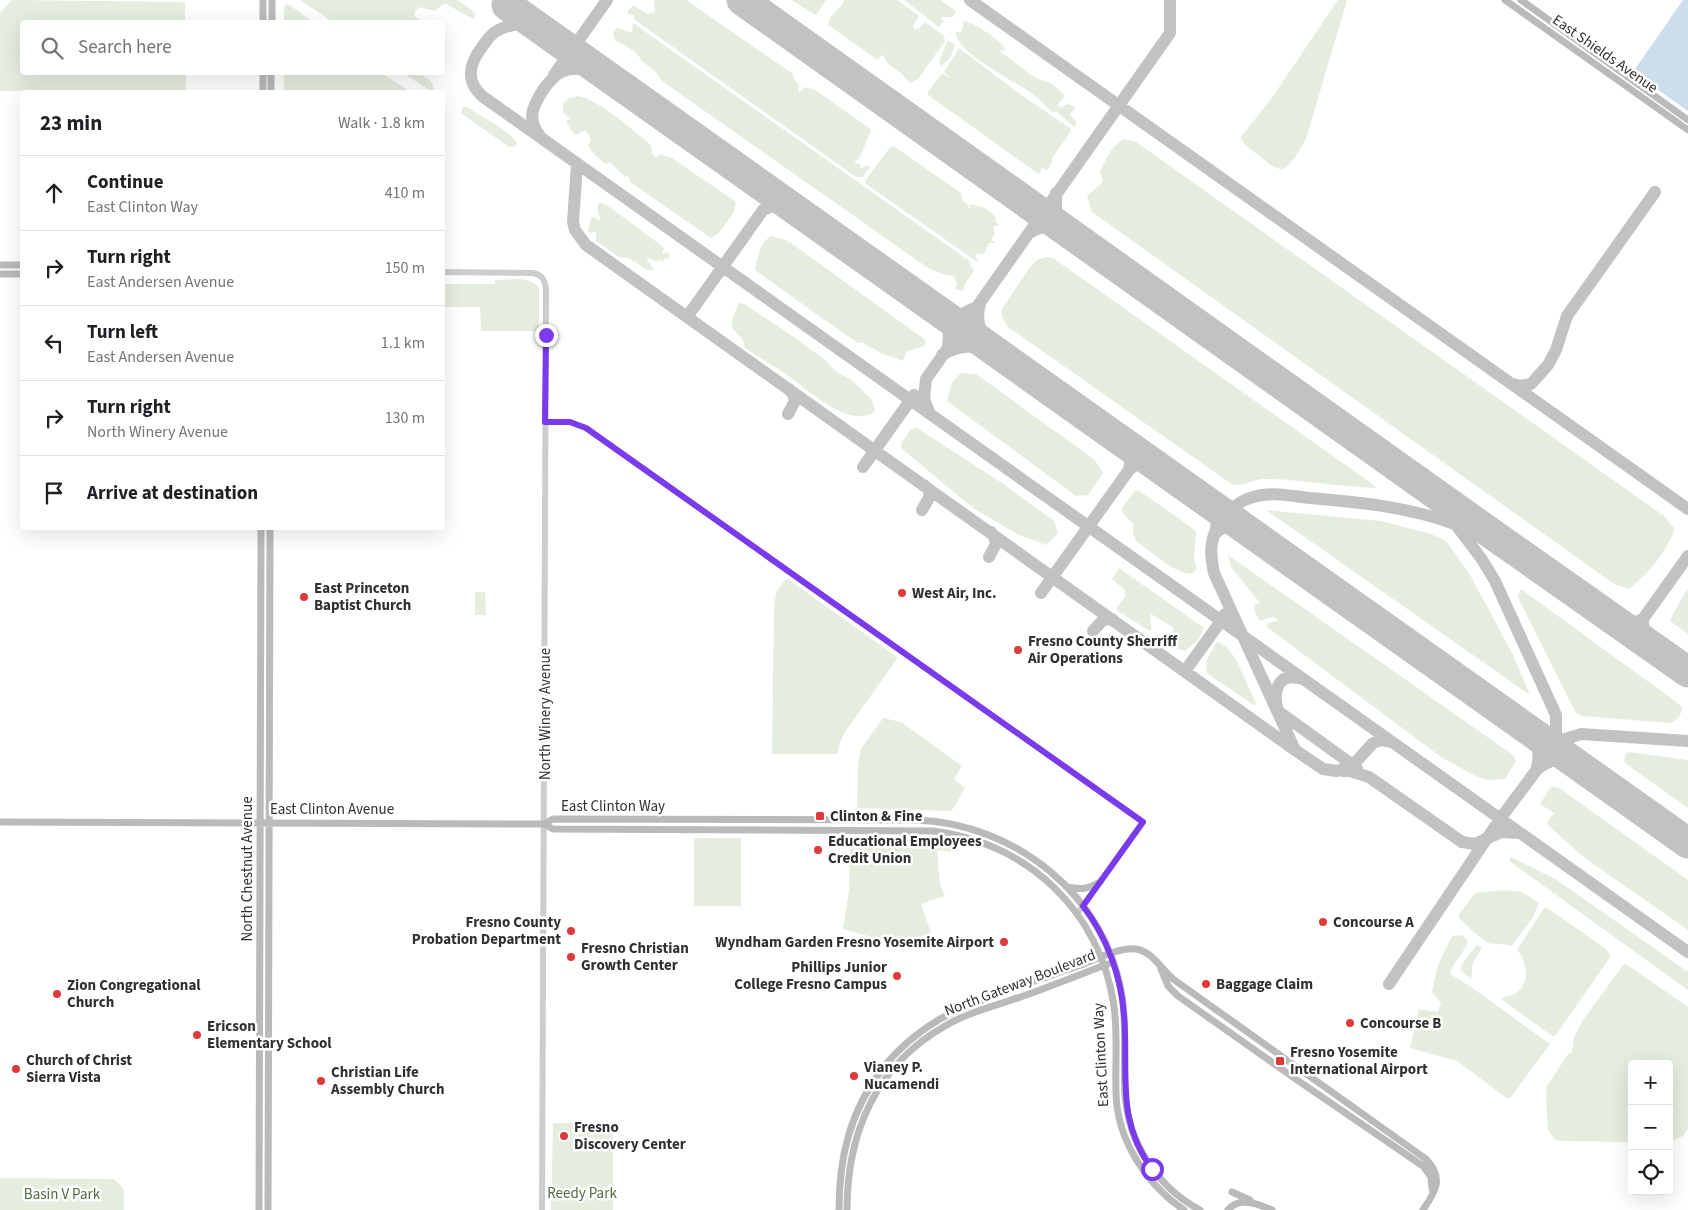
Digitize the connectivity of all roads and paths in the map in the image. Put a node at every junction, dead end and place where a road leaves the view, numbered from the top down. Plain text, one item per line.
1 (263, 0) edge
2 (272, 0) edge
3 (1505, 0) edge
4 (1521, 0) edge
5 (263, 20) edge
6 (272, 20) edge
7 (263, 75) edge
8 (271, 75) edge
9 (263, 90) edge
10 (271, 90) edge
11 (1688, 120) edge
12 (1688, 130) edge
13 (0, 265) edge
14 (20, 265) edge
15 (445, 272) edge
16 (0, 274) edge
17 (20, 274) edge
18 (545, 422) junction
19 (261, 530) edge
20 (270, 530) edge
21 (0, 822) edge
22 (260, 822) junction
23 (269, 822) junction
24 (544, 824) junction
25 (959, 835) junction
26 (1009, 843) junction
27 (1100, 882) junction
28 (1067, 887) junction
29 (1083, 906) junction
30 (1078, 914) junction
31 (1110, 954) junction
32 (1101, 957) junction
33 (1113, 962) junction
34 (1104, 965) junction
35 (1159, 965) junction
36 (974, 1003) junction
37 (977, 1011) junction
38 (1325, 1088) junction
39 (1319, 1096) junction
40 (1118, 1111) junction
41 (1147, 1160) junction
42 (1232, 1192) dead end
43 (1430, 1199) junction
44 (1263, 1206) junction
45 (259, 1210) edge
46 (268, 1210) edge
47 (542, 1210) edge
48 (839, 1210) edge
49 (847, 1210) edge
50 (1184, 1210) edge
51 (1200, 1210) edge
52 (1228, 1210) edge
53 (1272, 1210) edge
54 (1423, 1210) edge

1 - 5 main road
2 - 6 main road
3 - 12 main road, East Shields Avenue
4 - 11 main road, East Shields Avenue
7 - 9 main road
8 - 10 main road
13 - 14 main road
15 - 18 street, North Winery Avenue
16 - 17 main road
18 - 24 street, North Winery Avenue
18 - 27 street
19 - 22 main road, North Chestnut Avenue
20 - 23 main road, North Chestnut Avenue
21 - 22 main road, East Clinton Avenue
22 - 23 main road, East Clinton Avenue
22 - 45 main road, North Chestnut Avenue
23 - 24 main road, East Clinton Avenue
23 - 46 main road, North Chestnut Avenue
24 - 25 main road, East Clinton Way
24 - 26 main road, East Clinton Way
24 - 47 street, North Winery Avenue
25 - 26 main road
25 - 30 main road, East Clinton Way
26 - 28 main road, East Clinton Way
27 - 28 main road
27 - 29 street
28 - 29 main road, East Clinton Way
29 - 30 street
29 - 31 main road, East Clinton Way
30 - 32 main road, East Clinton Way
31 - 32 main road, North Gateway Boulevard
31 - 33 main road, East Clinton Way
31 - 35 main road, North Gateway Boulevard
32 - 34 main road, East Clinton Way
32 - 36 main road, North Gateway Boulevard
33 - 34 main road, North Gateway Boulevard
33 - 41 main road, East Clinton Way
34 - 37 main road, North Gateway Boulevard
34 - 40 main road, East Clinton Way
35 - 38 main road, North Gateway Boulevard
35 - 39 main road
36 - 37 street
36 - 48 main road, North Gateway Boulevard
37 - 49 main road, North Gateway Boulevard
38 - 39 main road
38 - 43 main road, North Gateway Boulevard
39 - 43 main road
40 - 41 main road
40 - 50 main road, East Clinton Way
41 - 51 main road, East Clinton Way
42 - 44 main road
43 - 54 main road, North Gateway Boulevard
44 - 52 main road
44 - 53 main road

